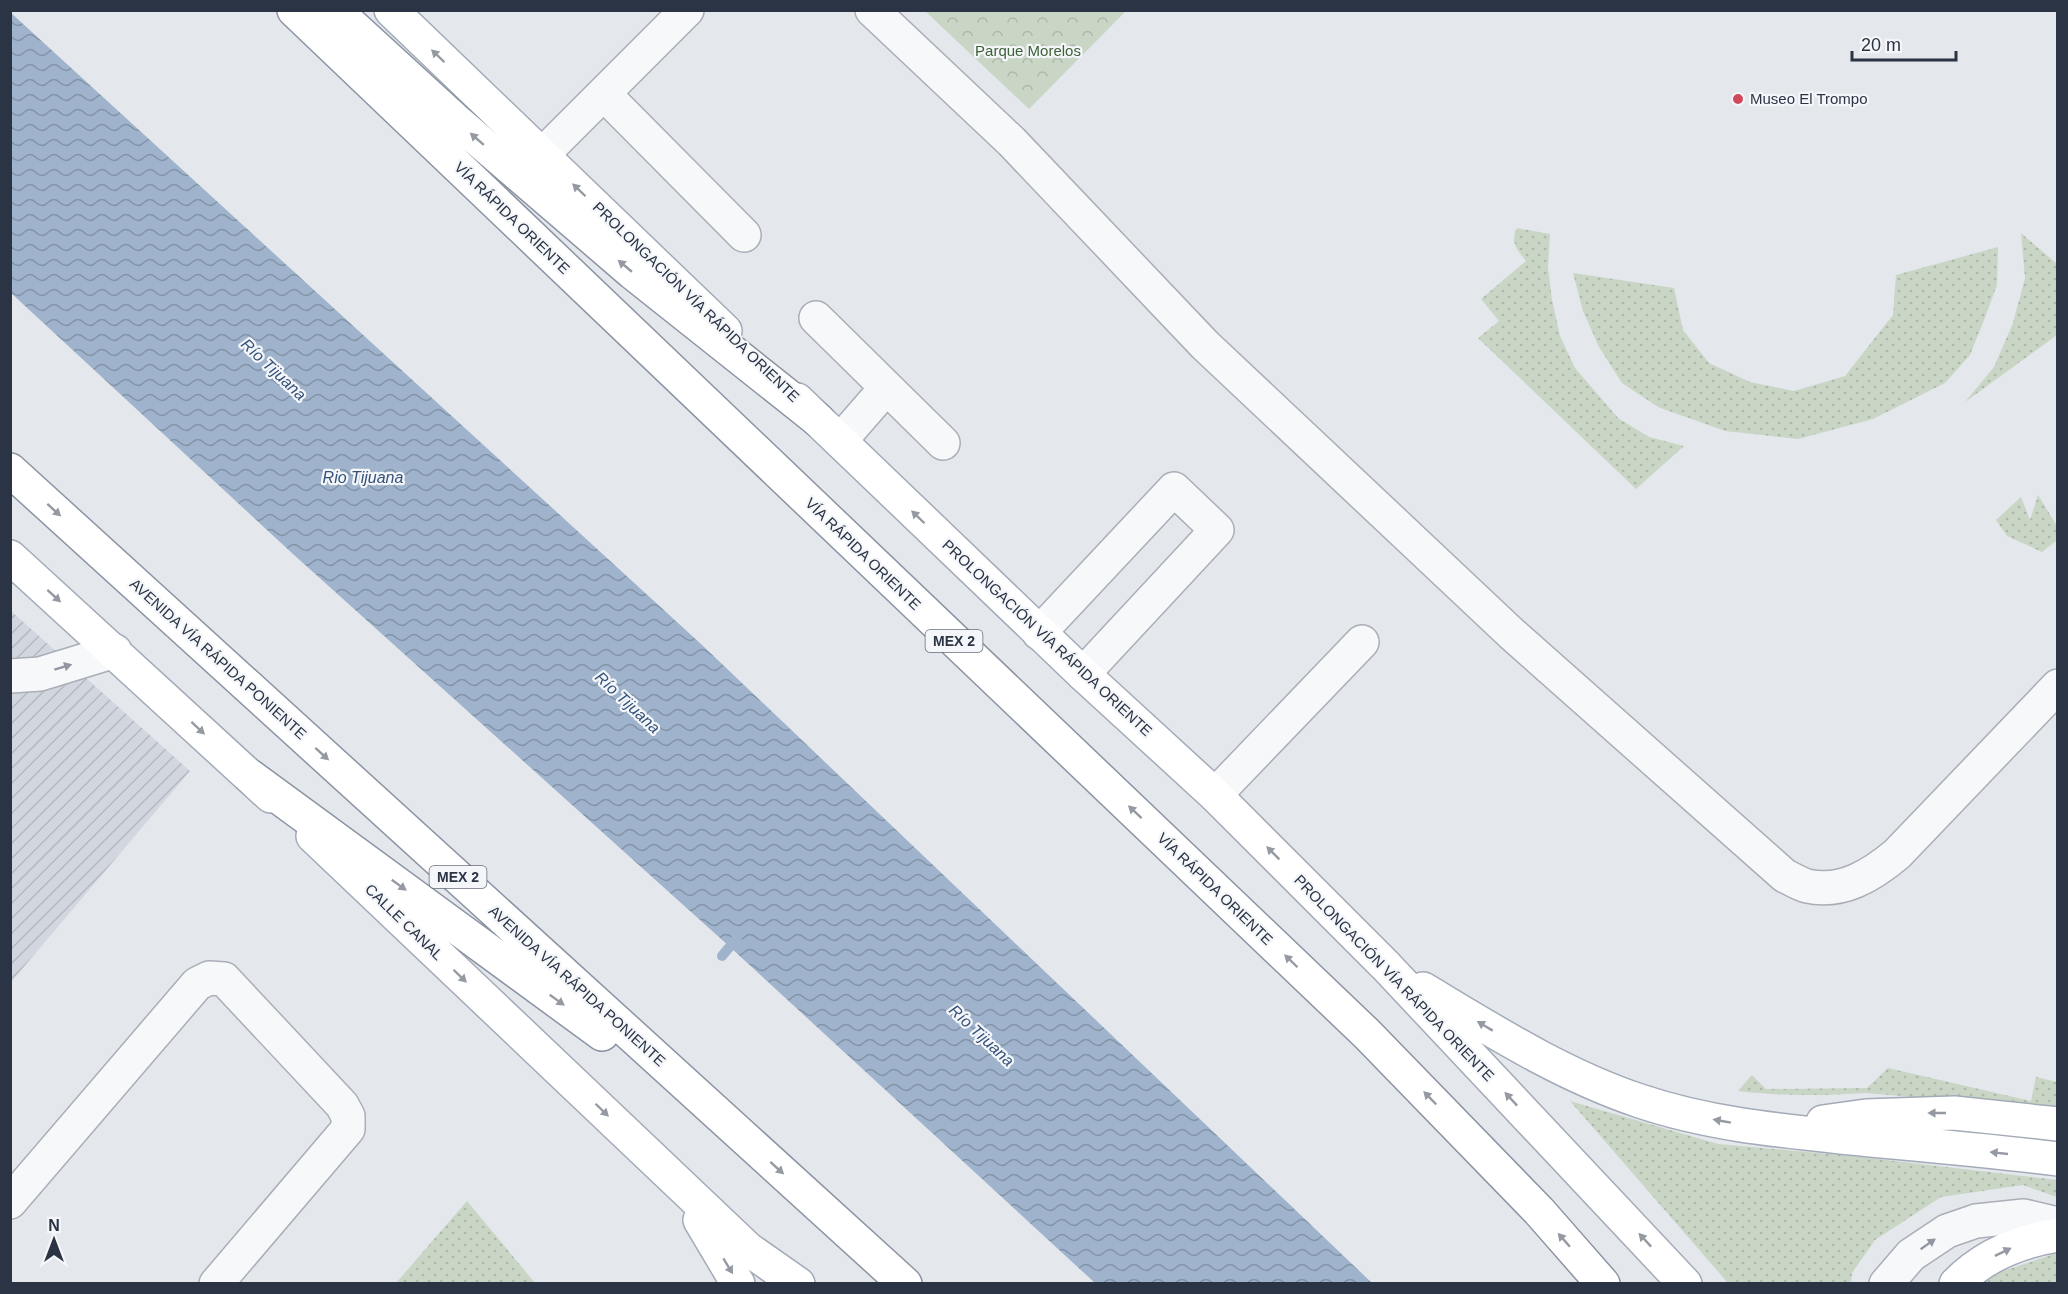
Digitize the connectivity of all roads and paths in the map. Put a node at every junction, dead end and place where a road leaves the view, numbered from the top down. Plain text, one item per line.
1 (294, 10) edge
2 (334, 10) edge
3 (391, 10) edge
4 (687, 10) edge
5 (872, 10) edge
6 (604, 94) junction
7 (542, 155) junction
8 (744, 236) dead end
9 (816, 318) dead end
10 (886, 388) junction
11 (829, 431) junction
12 (943, 442) dead end
13 (10, 470) edge
14 (10, 557) edge
15 (1039, 633) junction
16 (1362, 642) dead end
17 (115, 651) junction
18 (1083, 674) junction
19 (10, 676) edge
20 (2058, 686) edge
21 (250, 776) junction
22 (1215, 795) junction
23 (1386, 966) junction
24 (2058, 1124) edge
25 (1772, 1130) junction
26 (742, 1136) junction
27 (2058, 1159) edge
28 (675, 1180) junction
29 (10, 1202) edge
30 (2058, 1224) edge
31 (2058, 1235) edge
32 (748, 1249) junction
33 (216, 1284) edge
34 (738, 1284) edge
35 (772, 1284) edge
36 (798, 1284) edge
37 (905, 1284) edge
38 (1603, 1284) edge
39 (1685, 1284) edge
40 (1886, 1284) edge
41 (1956, 1284) edge

38 -> 1 main road, VÍA RÁPIDA ORIENTE / MEX 2
11 -> 2 main road
7 -> 3 main road, PROLONGACIÓN VÍA RÁPIDA ORIENTE
4 - 6 street
5 - 20 street
6 - 7 street
6 - 8 street
11 -> 7 main road, PROLONGACIÓN VÍA RÁPIDA ORIENTE
9 - 10 street
10 - 11 street
10 - 12 street
15 -> 11 main road, PROLONGACIÓN VÍA RÁPIDA ORIENTE
13 -> 26 main road, AVENIDA VÍA RÁPIDA PONIENTE / MEX 2
14 -> 17 main road, CALLE CANAL
15 - 18 main road, PROLONGACIÓN VÍA RÁPIDA ORIENTE
15 - 18 street
16 - 22 street
19 -> 17 street
17 -> 21 main road, CALLE CANAL
18 - 22 main road, PROLONGACIÓN VÍA RÁPIDA ORIENTE
21 -> 26 main road
21 -> 28 main road, CALLE CANAL
23 -> 22 main road, PROLONGACIÓN VÍA RÁPIDA ORIENTE
25 -> 23 main road
39 -> 23 main road, PROLONGACIÓN VÍA RÁPIDA ORIENTE
24 -> 25 main road
27 -> 25 main road
26 -> 37 main road, AVENIDA VÍA RÁPIDA PONIENTE / MEX 2
28 - 32 main road, CALLE CANAL
28 -> 34 main road
29 - 33 street
40 -> 30 street
41 -> 31 main road
32 - 35 street
32 - 36 main road, CALLE CANAL

